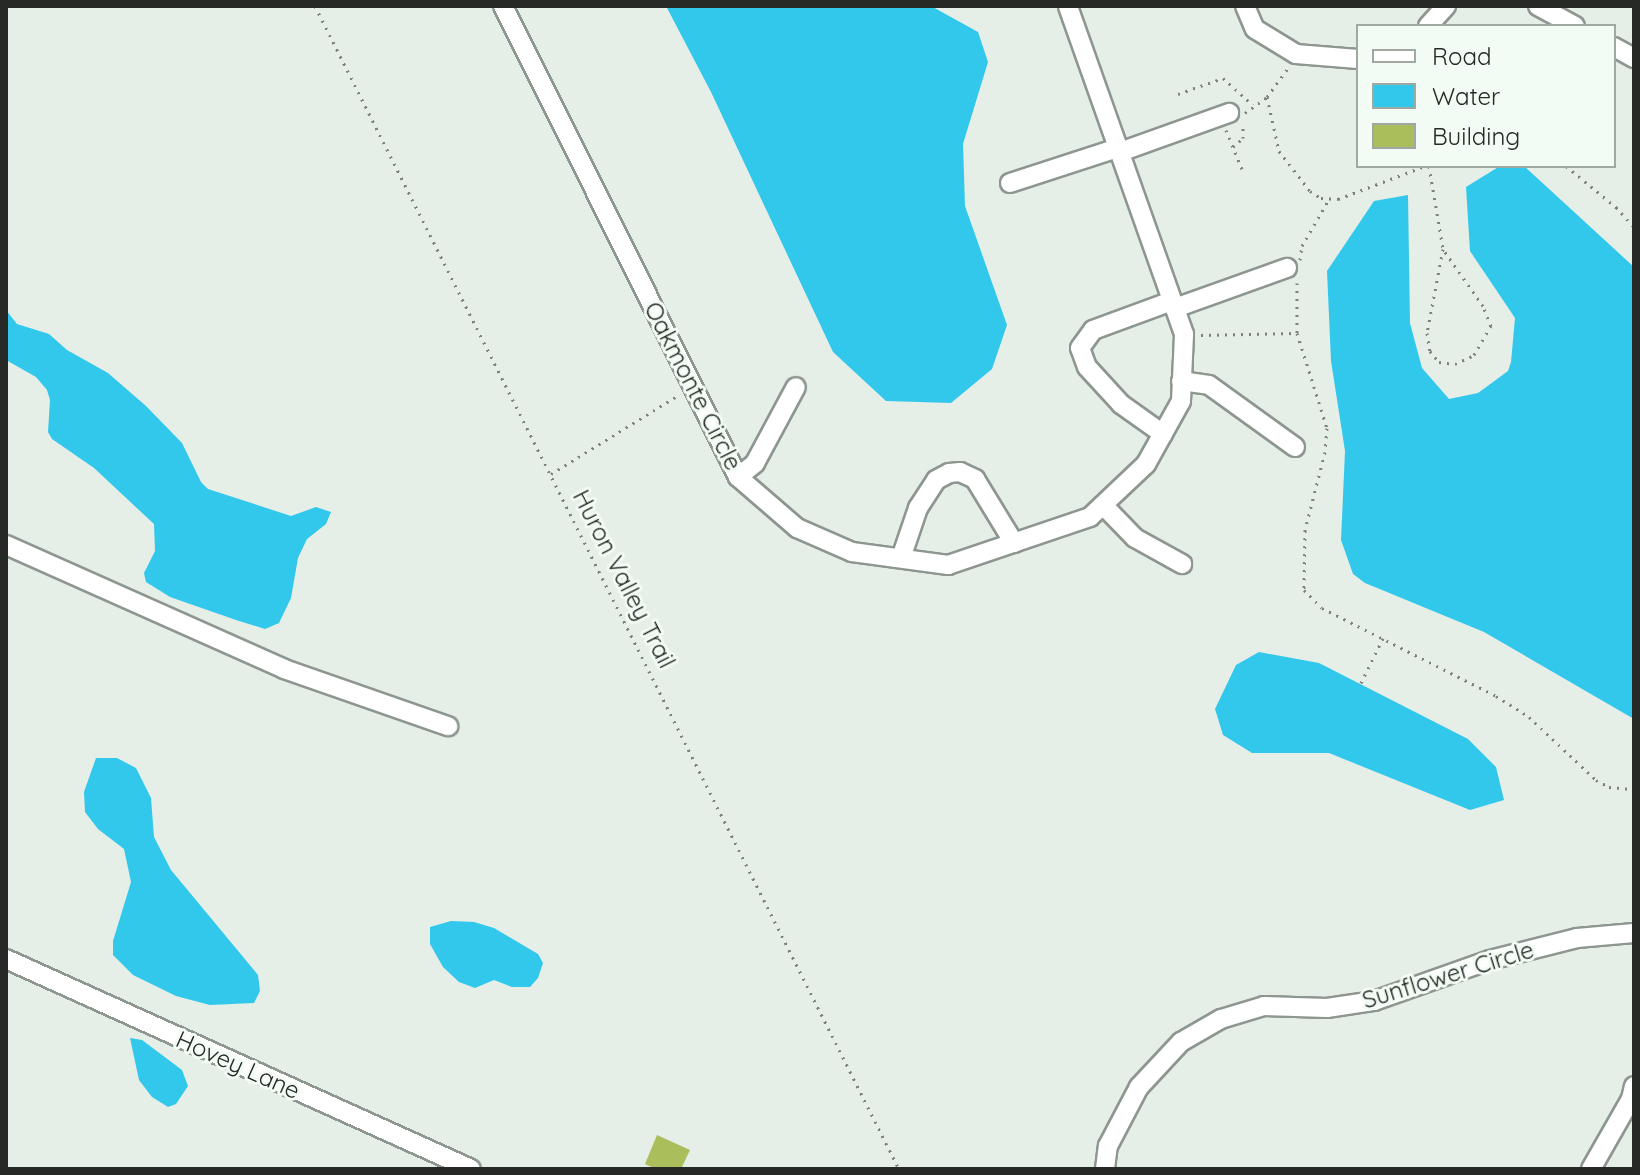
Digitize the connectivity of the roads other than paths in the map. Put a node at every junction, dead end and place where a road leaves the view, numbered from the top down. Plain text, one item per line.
1 (503, 6) edge
2 (1090, 6) edge
3 (1245, 6) edge
4 (1446, 6) edge
5 (1538, 6) edge
6 (1070, 10) edge
7 (1430, 24) edge
8 (1571, 24) edge
9 (1616, 48) edge
10 (1634, 58) edge
11 (1356, 59) edge
12 (1225, 114) road end
13 (1119, 150) junction
14 (1010, 183) dead end
15 (1294, 273) road end
16 (1173, 305) junction
17 (1181, 381) junction
18 (796, 387) dead end
19 (1163, 434) junction
20 (1295, 447) dead end
21 (738, 477) junction
22 (1103, 505) junction
23 (1014, 543) junction
24 (6, 545) edge
25 (901, 558) junction
26 (1182, 564) dead end
27 (448, 726) dead end
28 (1634, 933) edge
29 (6, 959) edge
30 (1634, 1086) edge
31 (471, 1169) edge
32 (1105, 1169) edge
33 (1591, 1169) edge

1 - 21 street, Oakmonte Circle
2 - 6 street
3 - 11 street
4 - 7 street
5 - 8 street
6 - 13 street, Oakmonte Circle
9 - 10 street
12 - 13 street
13 - 14 street
13 - 16 street, Oakmonte Circle
15 - 16 street
16 - 17 street, Oakmonte Circle
16 - 19 street
17 - 19 street, Oakmonte Circle
17 - 20 street
18 - 21 street
19 - 22 street, Oakmonte Circle
21 - 25 street, Oakmonte Circle
22 - 23 street, Oakmonte Circle
22 - 26 street
23 - 25 street, Oakmonte Circle
23 - 25 street
24 - 27 street
28 - 32 street, Sunflower Circle
29 - 31 street, Hovey Lane
30 - 33 street

